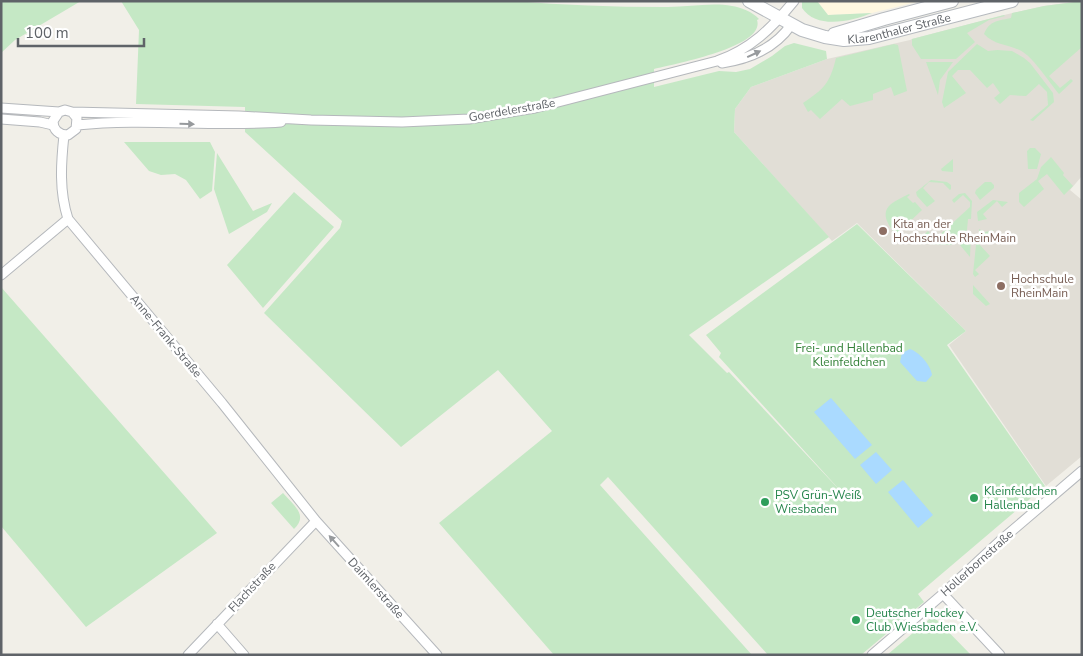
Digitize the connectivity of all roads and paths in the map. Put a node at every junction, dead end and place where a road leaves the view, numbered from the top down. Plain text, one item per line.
1 (749, 1) edge
2 (794, 1) edge
3 (952, 1) edge
4 (1012, 1) edge
5 (786, 21) junction
6 (814, 35) junction
7 (707, 64) junction
8 (1, 108) edge
9 (58, 112) junction
10 (72, 112) junction
11 (1, 119) edge
12 (311, 120) junction
13 (53, 125) junction
14 (77, 126) junction
15 (64, 135) junction
16 (68, 219) junction
17 (1, 274) edge
18 (1082, 471) edge
19 (316, 521) junction
20 (943, 594) junction
21 (217, 624) junction
22 (188, 655) edge
23 (244, 655) edge
24 (437, 655) edge
25 (872, 655) edge
26 (1000, 655) edge

1 - 5 main road, Klarenthaler Straße
2 - 5 street
3 - 6 main road, Klarenthaler Straße
4 - 6 main road, Klarenthaler Straße
5 - 6 main road, Klarenthaler Straße
5 - 7 street, Goerdelerstraße
7 -> 5 street, Goerdelerstraße
7 - 12 street, Goerdelerstraße
8 - 9 street, Goerdelerstraße
9 - 10 street, Goerdelerstraße
9 - 13 street
10 - 12 street, Goerdelerstraße
10 - 14 street
11 - 13 street
14 -> 12 street, Goerdelerstraße
13 - 15 street
14 - 15 street
15 - 16 street, Anne-Frank-Straße
16 - 17 street
16 - 19 street, Anne-Frank-Straße
18 - 20 street, Hollerbornstraße
19 - 21 street, Flachstraße
24 -> 19 street, Daimlerstraße
20 - 25 street, Hollerbornstraße
20 - 26 street
21 - 22 street, Flachstraße
21 - 23 street

